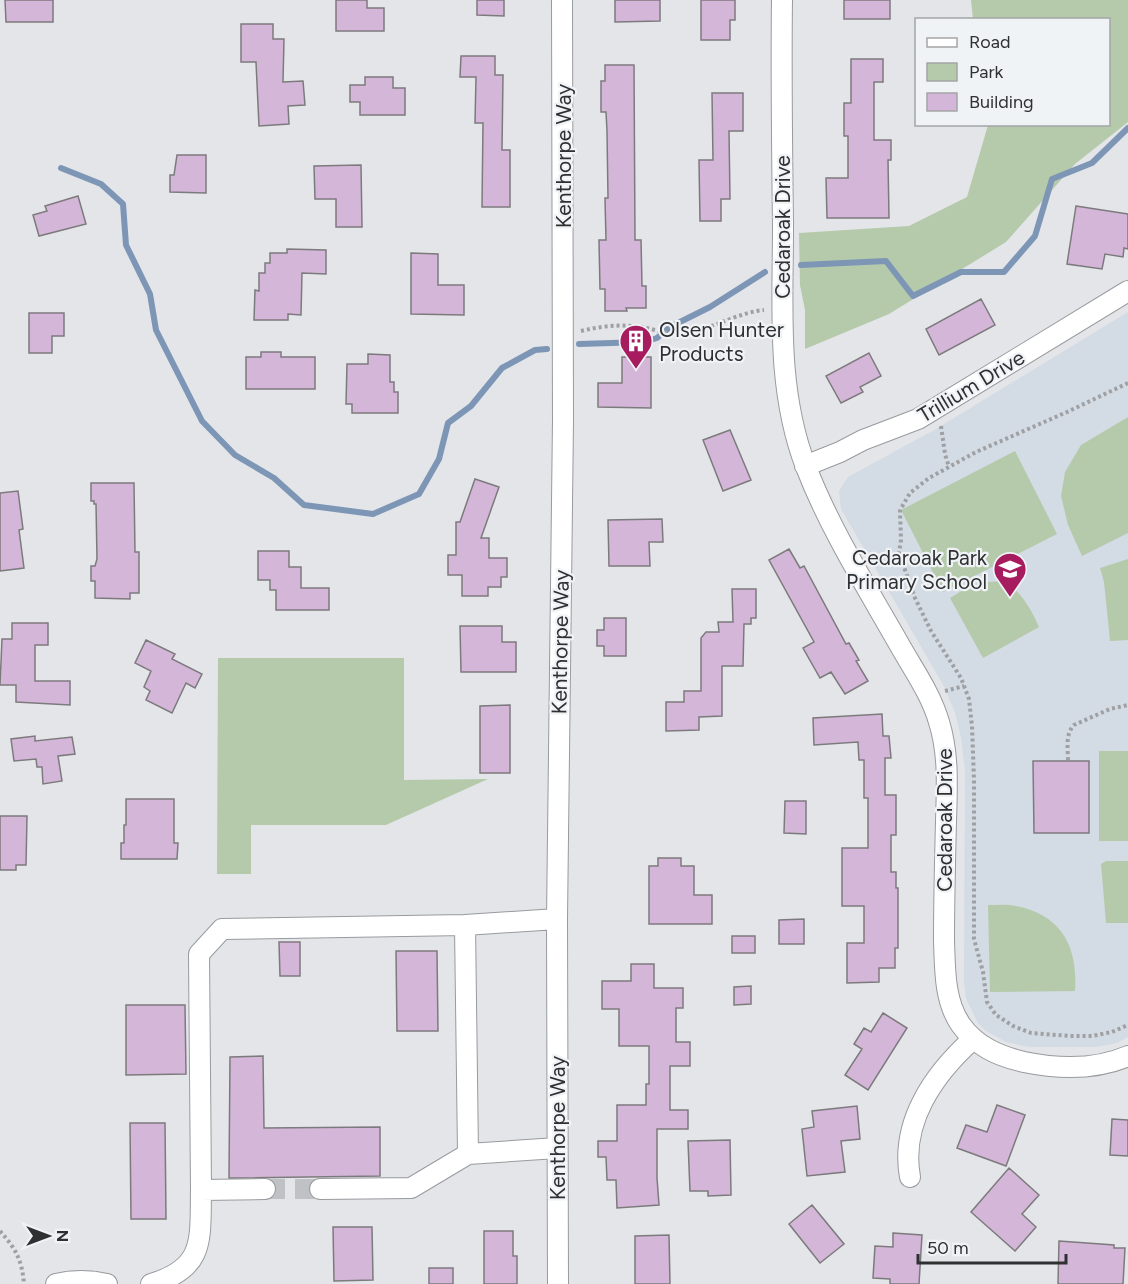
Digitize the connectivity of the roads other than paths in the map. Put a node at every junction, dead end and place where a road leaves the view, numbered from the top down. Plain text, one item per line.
1 (562, 0) edge
2 (782, 0) edge
3 (1128, 291) edge
4 (806, 466) junction
5 (557, 919) junction
6 (465, 925) junction
7 (973, 1039) junction
8 (1128, 1056) edge
9 (557, 1148) junction
10 (468, 1154) junction
11 (910, 1178) dead end
12 (320, 1189) tunnel mouth
13 (201, 1190) junction
14 (266, 1190) tunnel mouth
15 (56, 1284) edge
16 (106, 1284) edge
17 (151, 1284) edge
18 (558, 1284) edge

1 - 5 street, Kenthorpe Way
2 - 4 street, Cedaroak Drive
3 - 4 street, Trillium Drive
4 - 7 street, Cedaroak Drive
5 - 6 street
5 - 9 street, Kenthorpe Way
6 - 10 street
6 - 13 street
7 - 8 street, Cedaroak Drive
7 - 11 street
9 - 10 street
9 - 18 street, Kenthorpe Way
10 - 12 street
13 - 14 street
13 - 17 street
15 - 16 street

